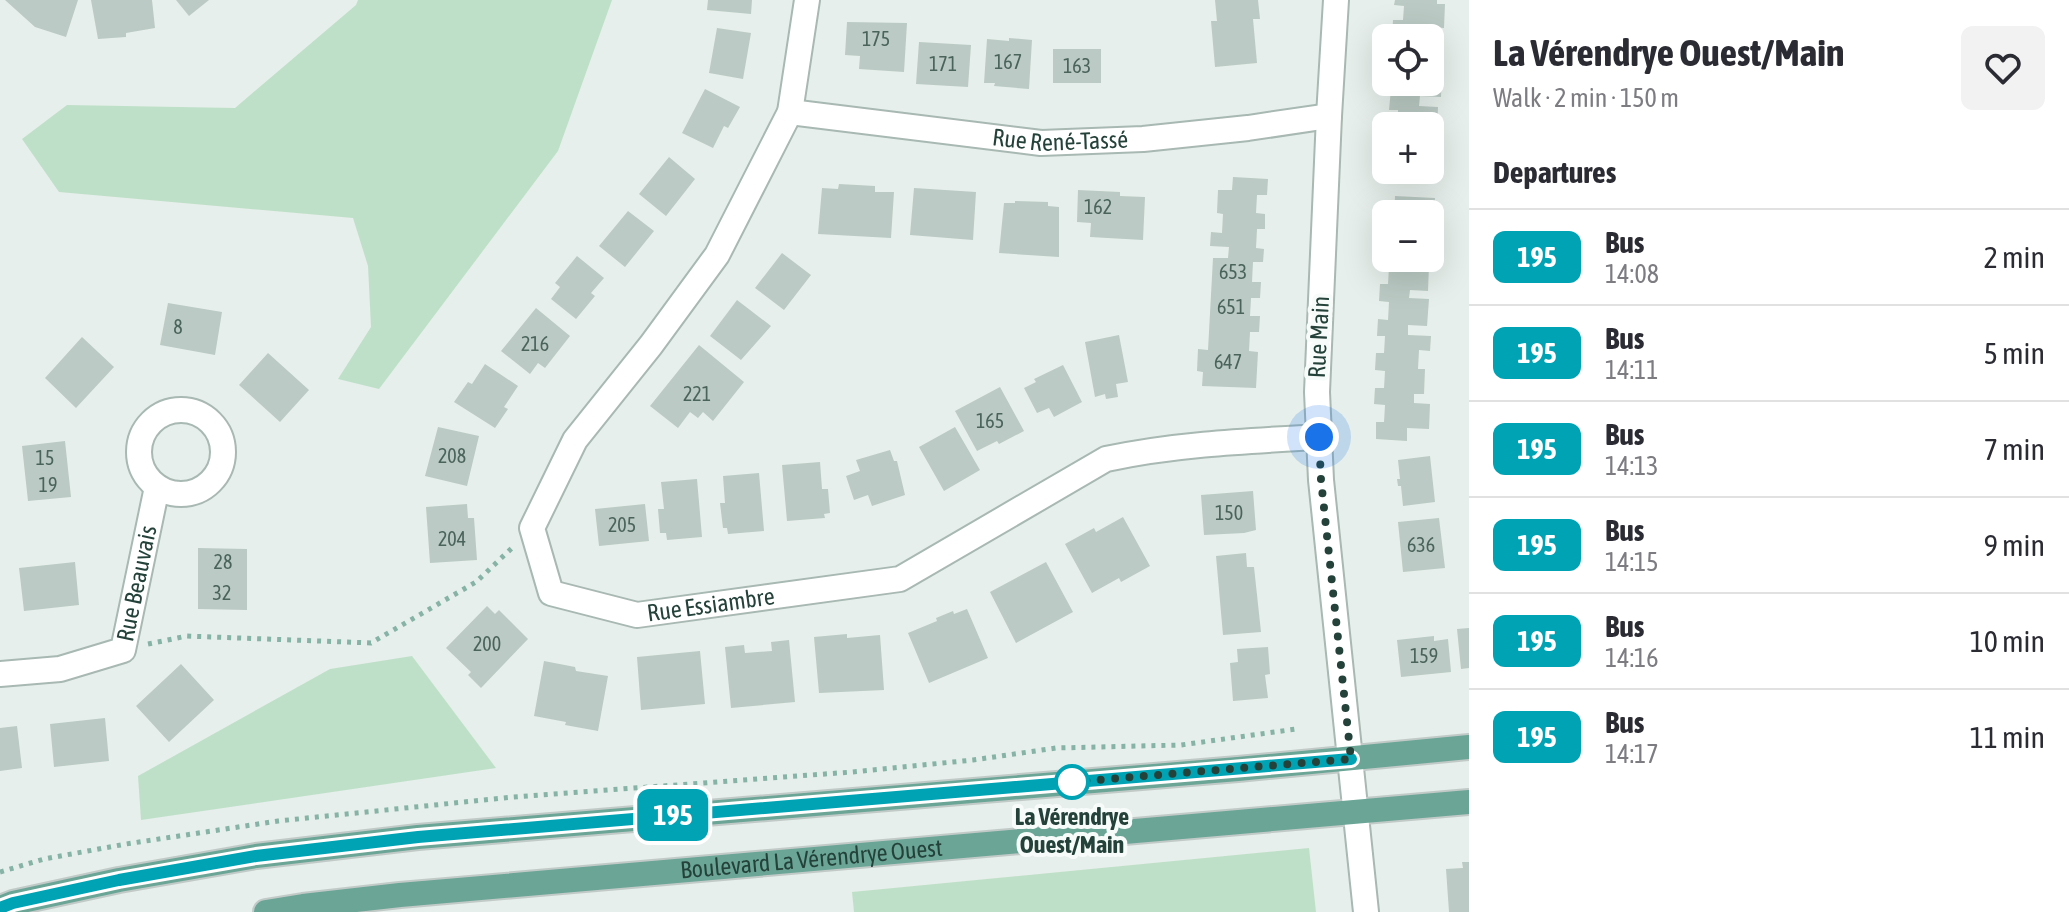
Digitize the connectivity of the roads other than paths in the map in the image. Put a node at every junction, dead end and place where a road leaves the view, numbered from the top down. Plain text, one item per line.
1 (807, 0) edge
2 (1336, 0) edge
3 (790, 112) junction
4 (1329, 116) junction
5 (1319, 437) junction
6 (157, 487) dead end
7 (0, 674) edge
8 (1469, 747) edge
9 (1351, 759) junction
10 (1469, 802) edge
11 (1356, 813) junction
12 (0, 908) edge
13 (266, 912) edge
14 (1366, 912) edge

1 - 3 street
2 - 4 street, Rue Main
3 - 4 street, Rue René-Tassé
3 - 5 street, Rue Essiambre
4 - 5 street, Rue Main
5 - 9 street, Rue Main
6 - 7 street, Rue Beauvais
8 - 9 main road
9 - 11 street, Rue Main
9 - 12 main road
10 - 11 main road, Boulevard La Vérendrye Ouest
11 - 13 main road, Boulevard La Vérendrye Ouest
11 - 14 street, Rue Main

